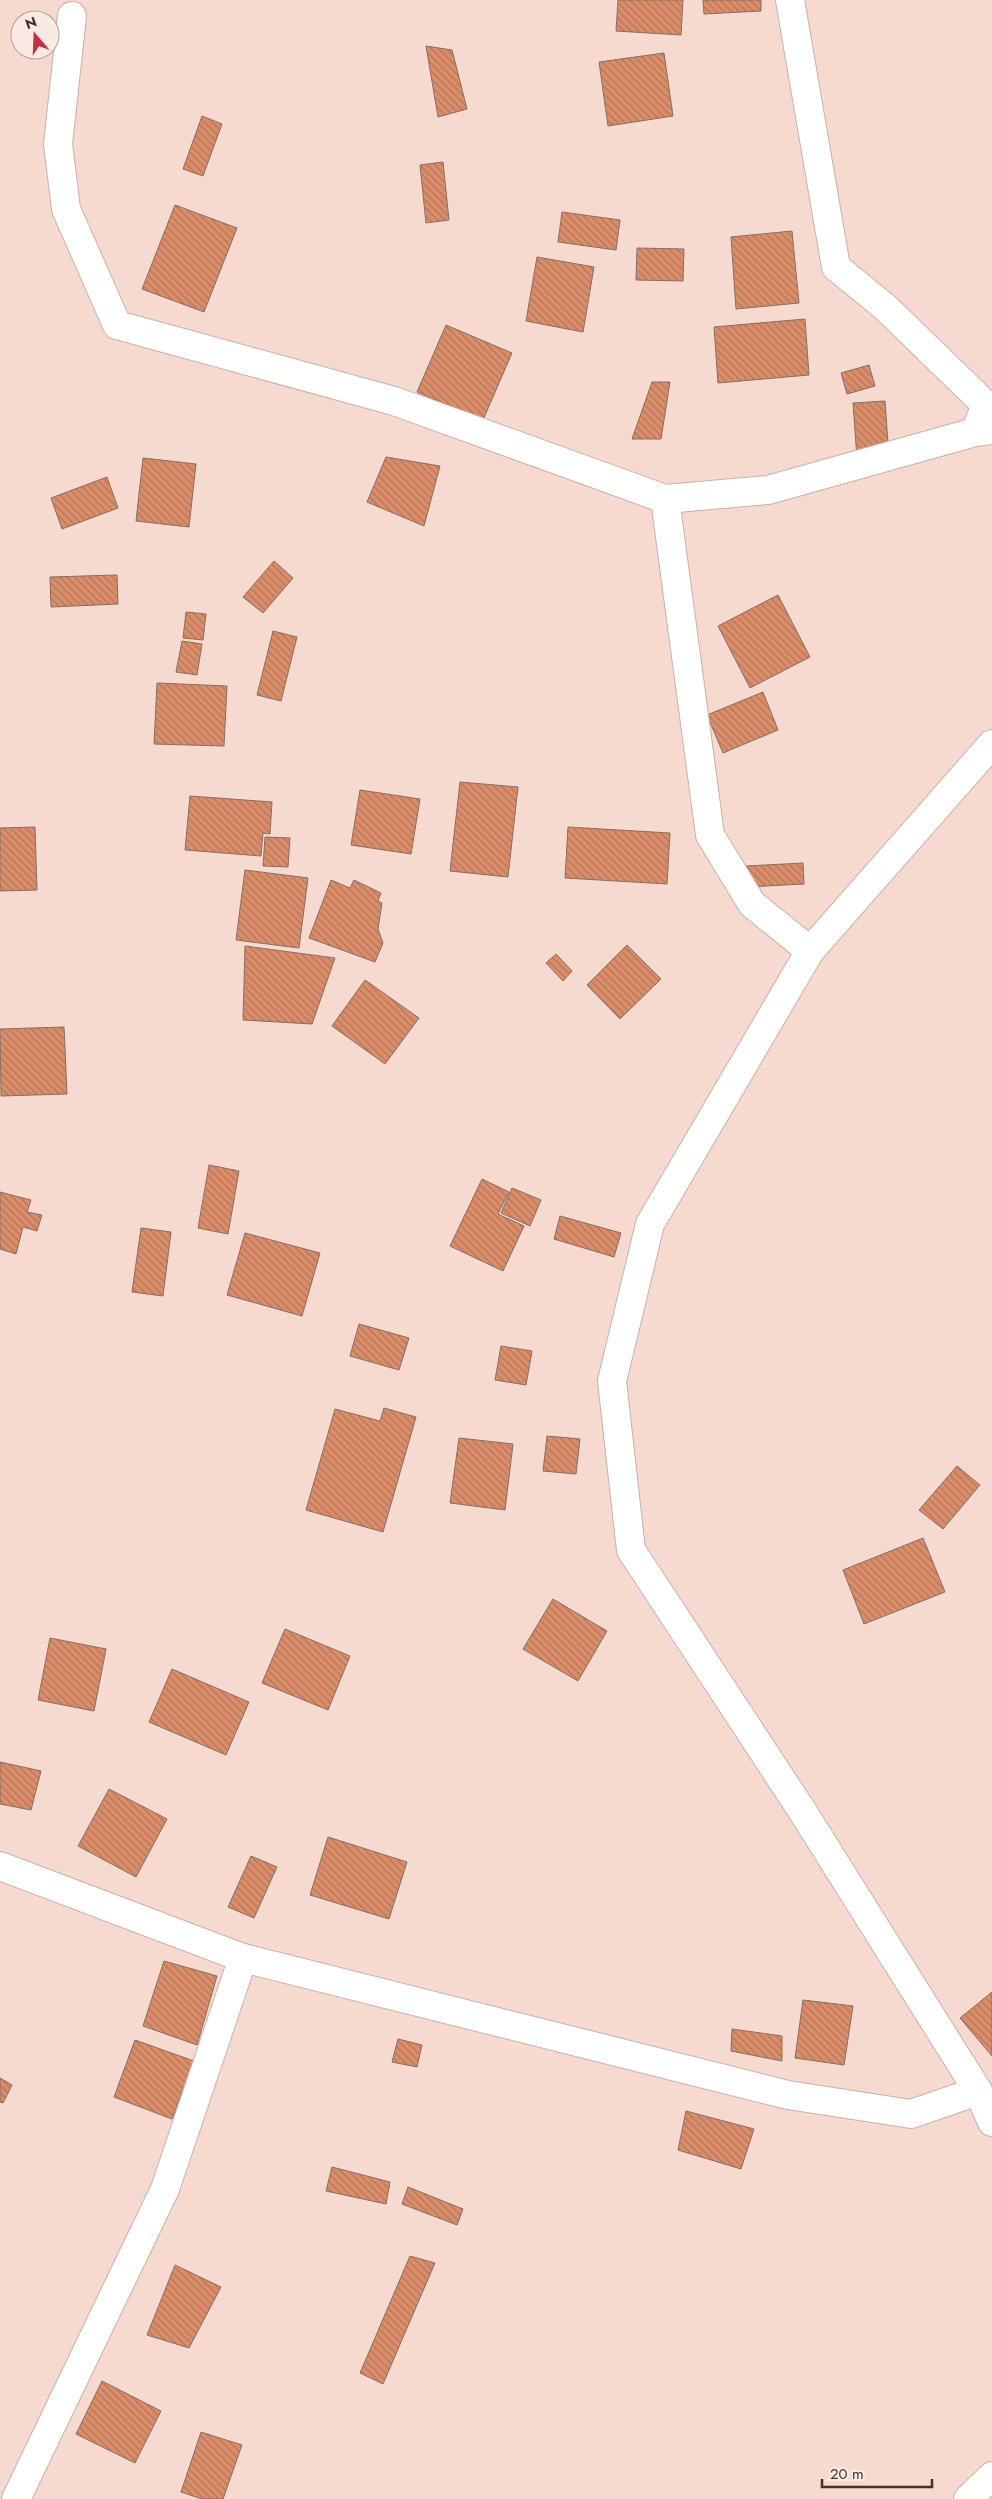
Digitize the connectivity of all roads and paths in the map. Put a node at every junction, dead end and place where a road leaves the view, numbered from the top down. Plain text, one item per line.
1 (790, 0) edge
2 (72, 16) dead end
3 (984, 431) edge
4 (665, 499) junction
5 (992, 744) edge
6 (810, 951) junction
7 (0, 1866) edge
8 (243, 1958) junction
9 (978, 2091) junction
10 (992, 2122) edge
11 (992, 2476) edge
12 (16, 2499) edge
13 (968, 2499) edge

1 - 3 street
2 - 4 street
3 - 4 street
4 - 6 street
5 - 6 street
6 - 9 street
7 - 8 street
8 - 9 street
8 - 12 street
9 - 10 street
11 - 13 street

